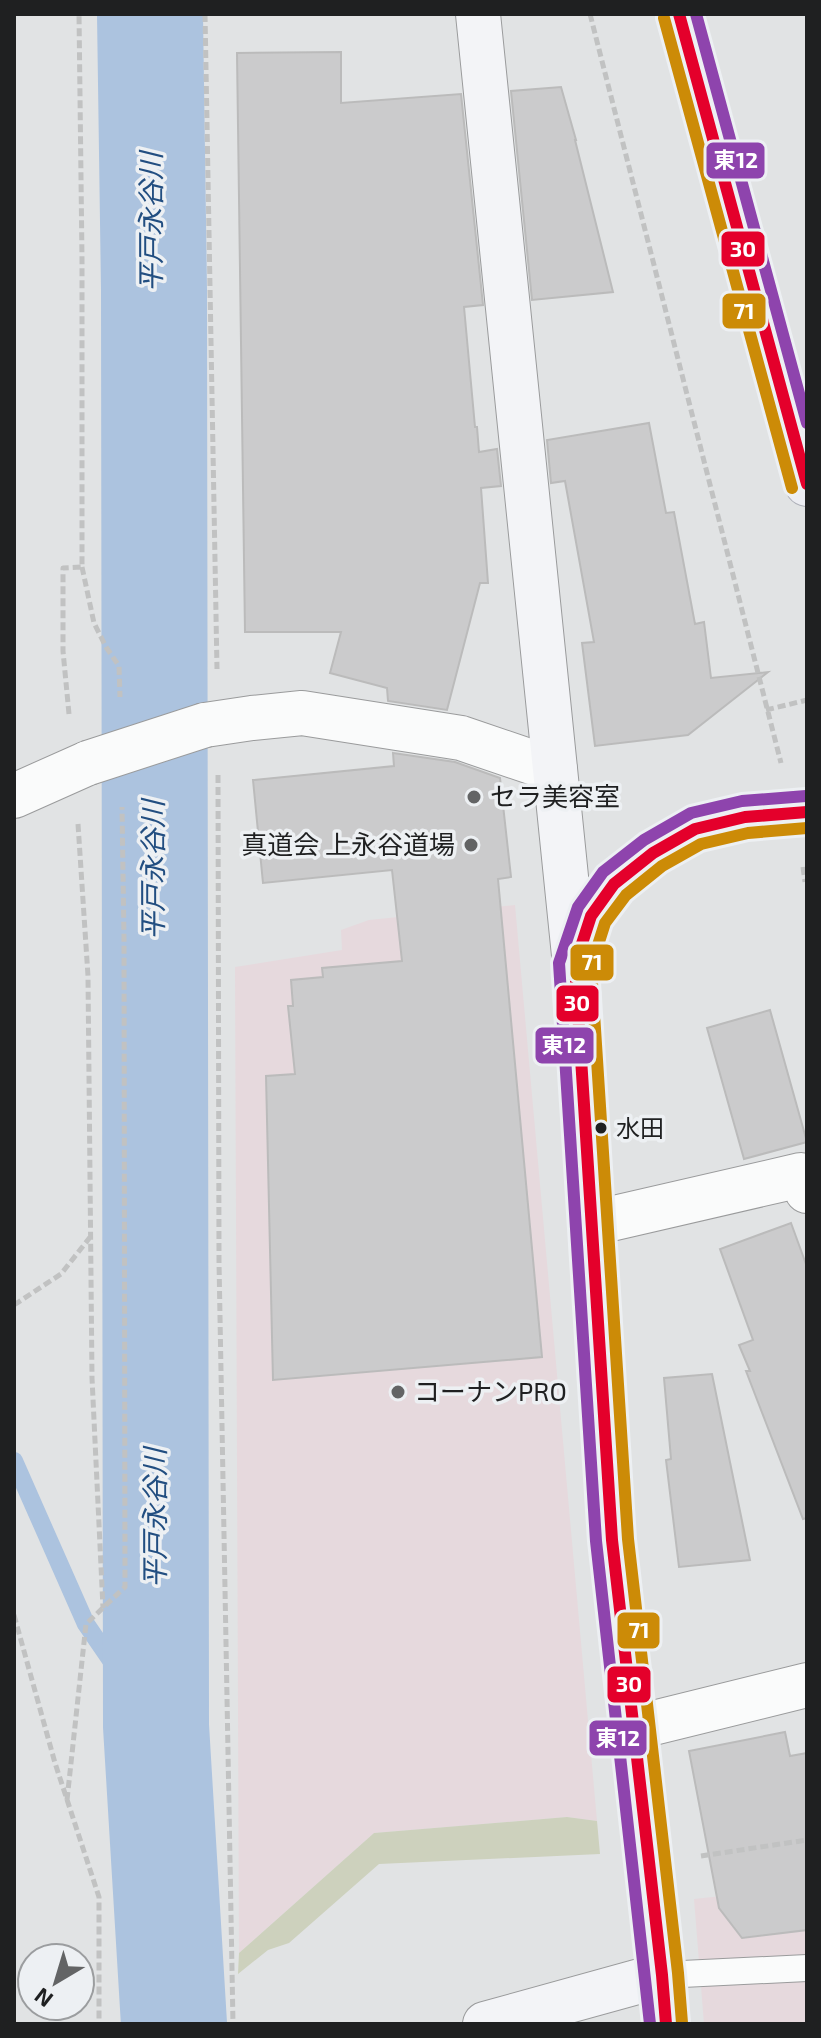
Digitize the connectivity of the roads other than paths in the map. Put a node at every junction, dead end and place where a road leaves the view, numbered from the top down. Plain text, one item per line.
1 (478, 14) edge
2 (679, 14) edge
3 (807, 484) edge
4 (555, 770) junction
5 (14, 796) edge
6 (800, 813) edge
7 (575, 965) junction
8 (807, 1191) edge
9 (593, 1223) junction
10 (807, 1685) edge
11 (633, 1728) junction
12 (807, 1968) edge
13 (662, 1975) junction
14 (485, 2024) edge
15 (666, 2024) edge

1 - 4 street
2 - 3 main road
4 - 5 street, bridge
4 - 7 street
6 - 7 main road
7 - 9 main road
8 - 9 street
9 - 11 main road
10 - 11 street
11 - 13 main road
12 - 13 lane
13 - 14 street
13 - 15 main road

